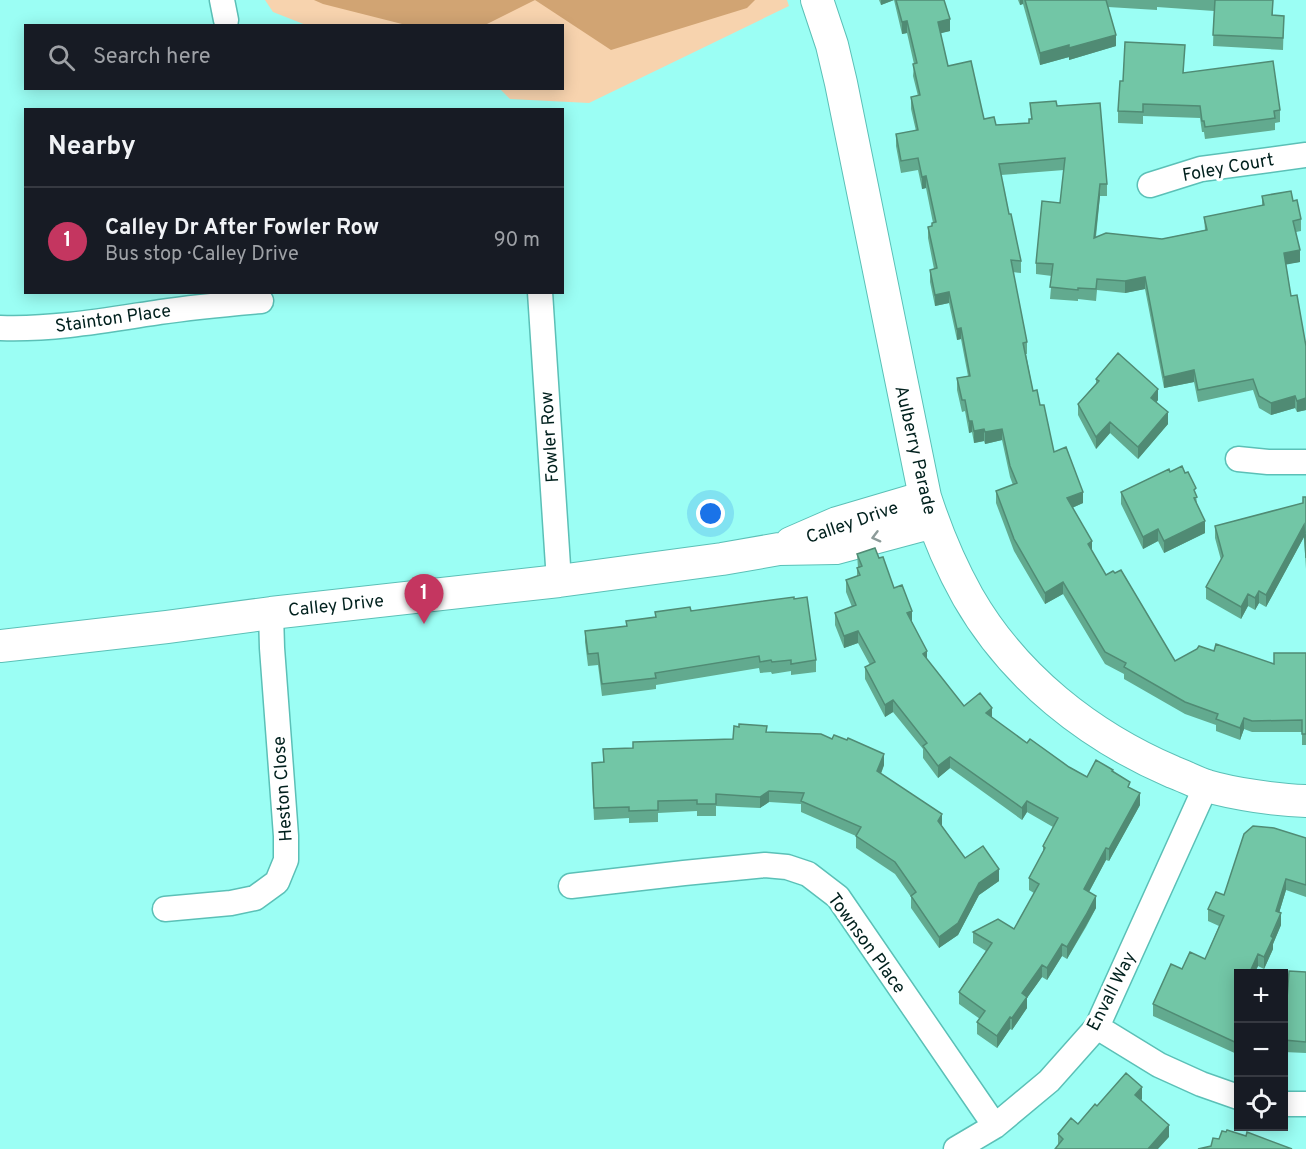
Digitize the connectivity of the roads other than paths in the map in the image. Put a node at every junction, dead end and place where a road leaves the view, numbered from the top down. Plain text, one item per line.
1 (817, 0) edge
2 (1306, 155) edge
3 (1150, 185) dead end
4 (540, 294) edge
5 (261, 301) dead end
6 (0, 328) edge
7 (1238, 459) dead end
8 (1306, 462) edge
9 (929, 509) junction
10 (559, 580) junction
11 (271, 613) junction
12 (0, 646) edge
13 (1206, 786) junction
14 (1306, 801) edge
15 (571, 886) dead end
16 (165, 909) dead end
17 (1097, 1027) junction
18 (1234, 1095) edge
19 (1288, 1104) edge
20 (1306, 1104) edge
21 (995, 1126) junction
22 (956, 1149) edge

1 - 9 main road, Aulberry Parade
2 - 3 street, Foley Court
4 - 10 street, Fowler Row
5 - 6 street, Stainton Place
7 - 8 street
9 - 10 main road, Calley Drive
9 - 13 main road, Aulberry Parade
10 - 11 main road, Calley Drive
11 - 12 main road, Calley Drive
11 - 16 street, Heston Close
13 - 14 main road, Aulberry Parade
13 - 17 street, Envall Way
15 - 21 street, Townson Place
17 - 18 street
17 - 21 street, Envall Way
19 - 20 street
21 - 22 street, Envall Way

